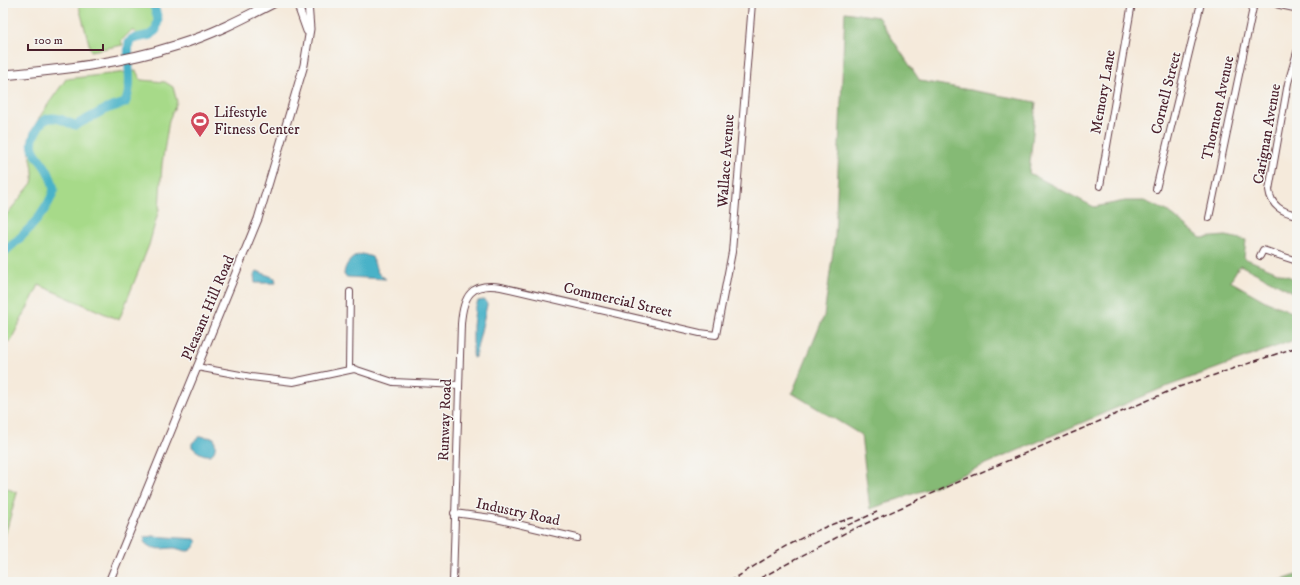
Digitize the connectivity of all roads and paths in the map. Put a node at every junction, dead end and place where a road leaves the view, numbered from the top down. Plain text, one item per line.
1 (273, 3) edge
2 (297, 3) edge
3 (308, 3) edge
4 (752, 3) edge
5 (1132, 3) edge
6 (1201, 3) edge
7 (1254, 3) edge
8 (1278, 3) edge
9 (256, 7) edge
10 (1297, 7) edge
11 (308, 37) junction
12 (1297, 52) edge
13 (3, 75) edge
14 (1100, 186) dead end
15 (1156, 189) dead end
16 (1297, 215) edge
17 (1209, 218) dead end
18 (1260, 256) dead end
19 (1297, 261) edge
20 (500, 287) joint
21 (350, 292) dead end
22 (720, 320) joint
23 (197, 367) junction
24 (349, 369) junction
25 (459, 385) junction
26 (454, 513) junction
27 (577, 538) dead end
28 (109, 582) edge
29 (453, 582) edge

1 - 9 main road
2 - 11 street, Pleasant Hill Road
3 - 11 street, Pleasant Hill Road
4 - 22 street, Wallace Avenue
5 - 14 street, Memory Lane
6 - 15 street, Cornell Street
7 - 17 street, Thornton Avenue
8 - 10 main road
9 - 13 main road
11 - 23 street, Pleasant Hill Road
12 - 16 street, Carignan Avenue
18 - 19 street
20 - 22 street, Commercial Street
20 - 25 street, Runway Road
21 - 24 street
23 - 24 street
23 - 28 street, Pleasant Hill Road
24 - 25 street
25 - 26 street, Runway Road
26 - 27 street, Industry Road
26 - 29 street, Runway Road

